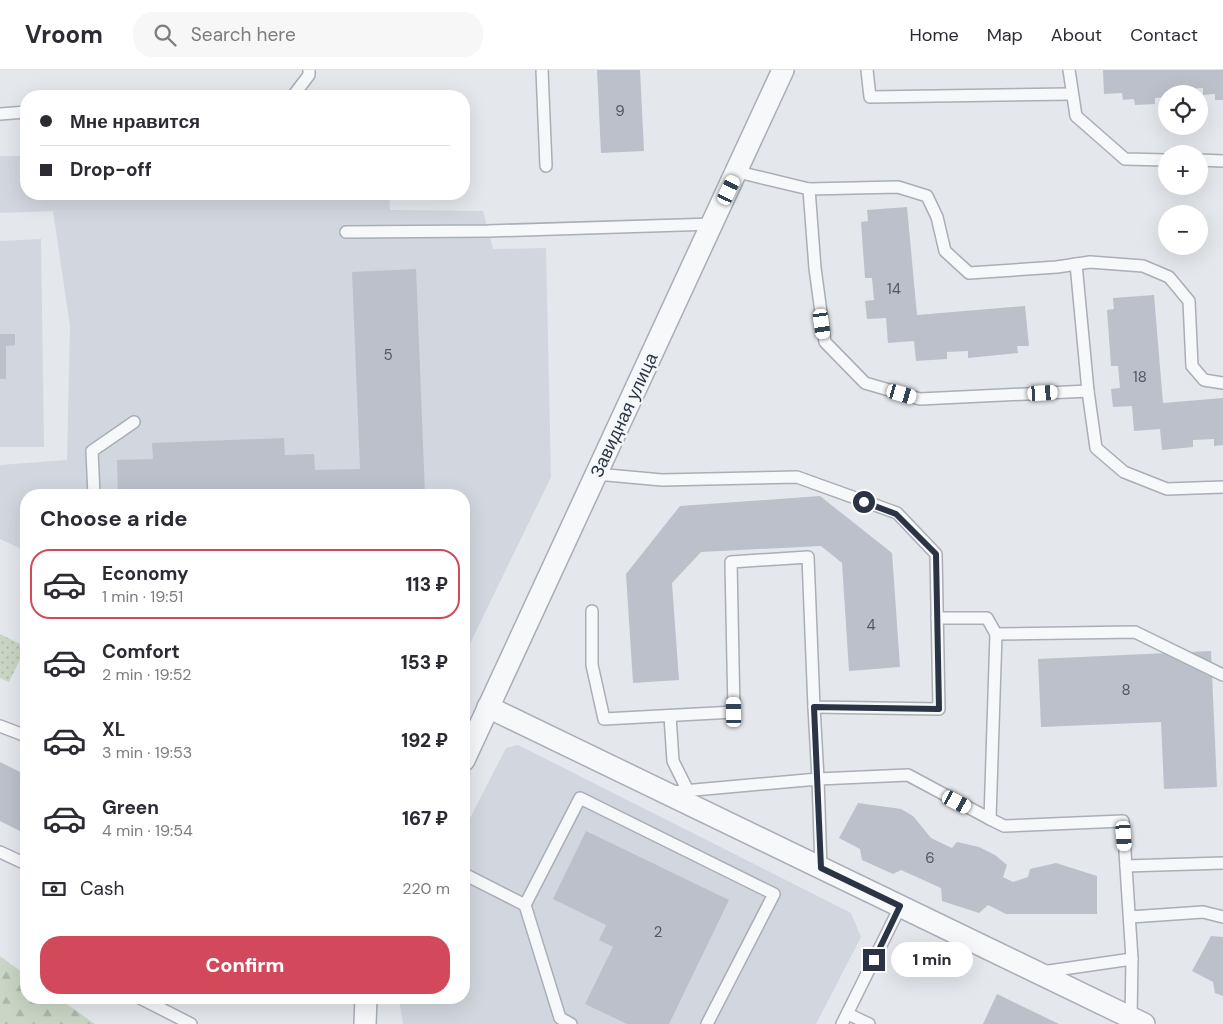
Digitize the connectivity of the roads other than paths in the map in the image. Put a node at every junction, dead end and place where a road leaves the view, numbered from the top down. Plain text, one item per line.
1 (309, 70) edge
2 (542, 70) edge
3 (783, 70) edge
4 (867, 70) edge
5 (1069, 70) edge
6 (298, 90) edge
7 (1071, 94) junction
8 (20, 112) edge
9 (0, 114) edge
10 (1158, 160) edge
11 (1208, 160) edge
12 (1223, 161) edge
13 (546, 166) dead end
14 (738, 172) junction
15 (809, 189) junction
16 (713, 224) junction
17 (346, 232) dead end
18 (1076, 264) junction
19 (1223, 383) edge
20 (1088, 390) junction
21 (134, 422) dead end
22 (596, 474) junction
23 (1223, 487) edge
24 (94, 489) edge
25 (592, 611) dead end
26 (937, 618) junction
27 (996, 634) junction
28 (1223, 675) edge
29 (488, 707) junction
30 (814, 707) junction
31 (670, 716) junction
32 (0, 726) edge
33 (20, 734) edge
34 (470, 747) edge
35 (818, 780) junction
36 (688, 791) junction
37 (665, 793) junction
38 (990, 819) junction
39 (0, 852) edge
40 (20, 861) edge
41 (1223, 863) edge
42 (1126, 866) junction
43 (821, 868) junction
44 (470, 877) edge
45 (525, 905) junction
46 (900, 906) junction
47 (1130, 917) junction
48 (1223, 917) edge
49 (1132, 960) junction
50 (1037, 972) junction
51 (152, 1004) edge
52 (366, 1004) edge
53 (845, 1019) edge
54 (1137, 1021) edge
55 (191, 1024) edge
56 (365, 1024) edge
57 (571, 1024) edge
58 (707, 1024) edge
59 (869, 1024) edge

1 - 6 lane
2 - 13 lane
3 - 14 street, Завидная улица
4 - 7 lane
5 - 7 lane
7 - 10 lane
8 - 9 lane
11 - 12 lane
14 - 15 lane
14 - 16 street, Завидная улица
15 - 18 lane
15 - 20 lane
16 - 17 lane
16 - 22 street, Завидная улица
18 - 19 lane
18 - 20 lane
20 - 23 lane
21 - 24 lane
22 - 26 lane
22 - 29 street, Завидная улица
25 - 31 lane
26 - 27 lane
26 - 30 lane
27 - 28 lane
27 - 38 lane
29 - 34 street, Завидная улица
29 - 37 street
30 - 31 lane
30 - 35 lane
31 - 36 lane
32 - 33 lane
35 - 36 lane
35 - 38 lane
35 - 43 lane
36 - 37 lane
37 - 43 street
38 - 42 lane
39 - 40 lane
41 - 42 lane
42 - 47 lane
43 - 46 street
44 - 45 lane
45 - 57 lane
45 - 58 lane
46 - 50 street
46 - 53 lane
47 - 48 lane
47 - 49 lane
49 - 50 lane
49 - 54 lane
50 - 54 street
51 - 55 lane
52 - 56 street
53 - 59 lane

